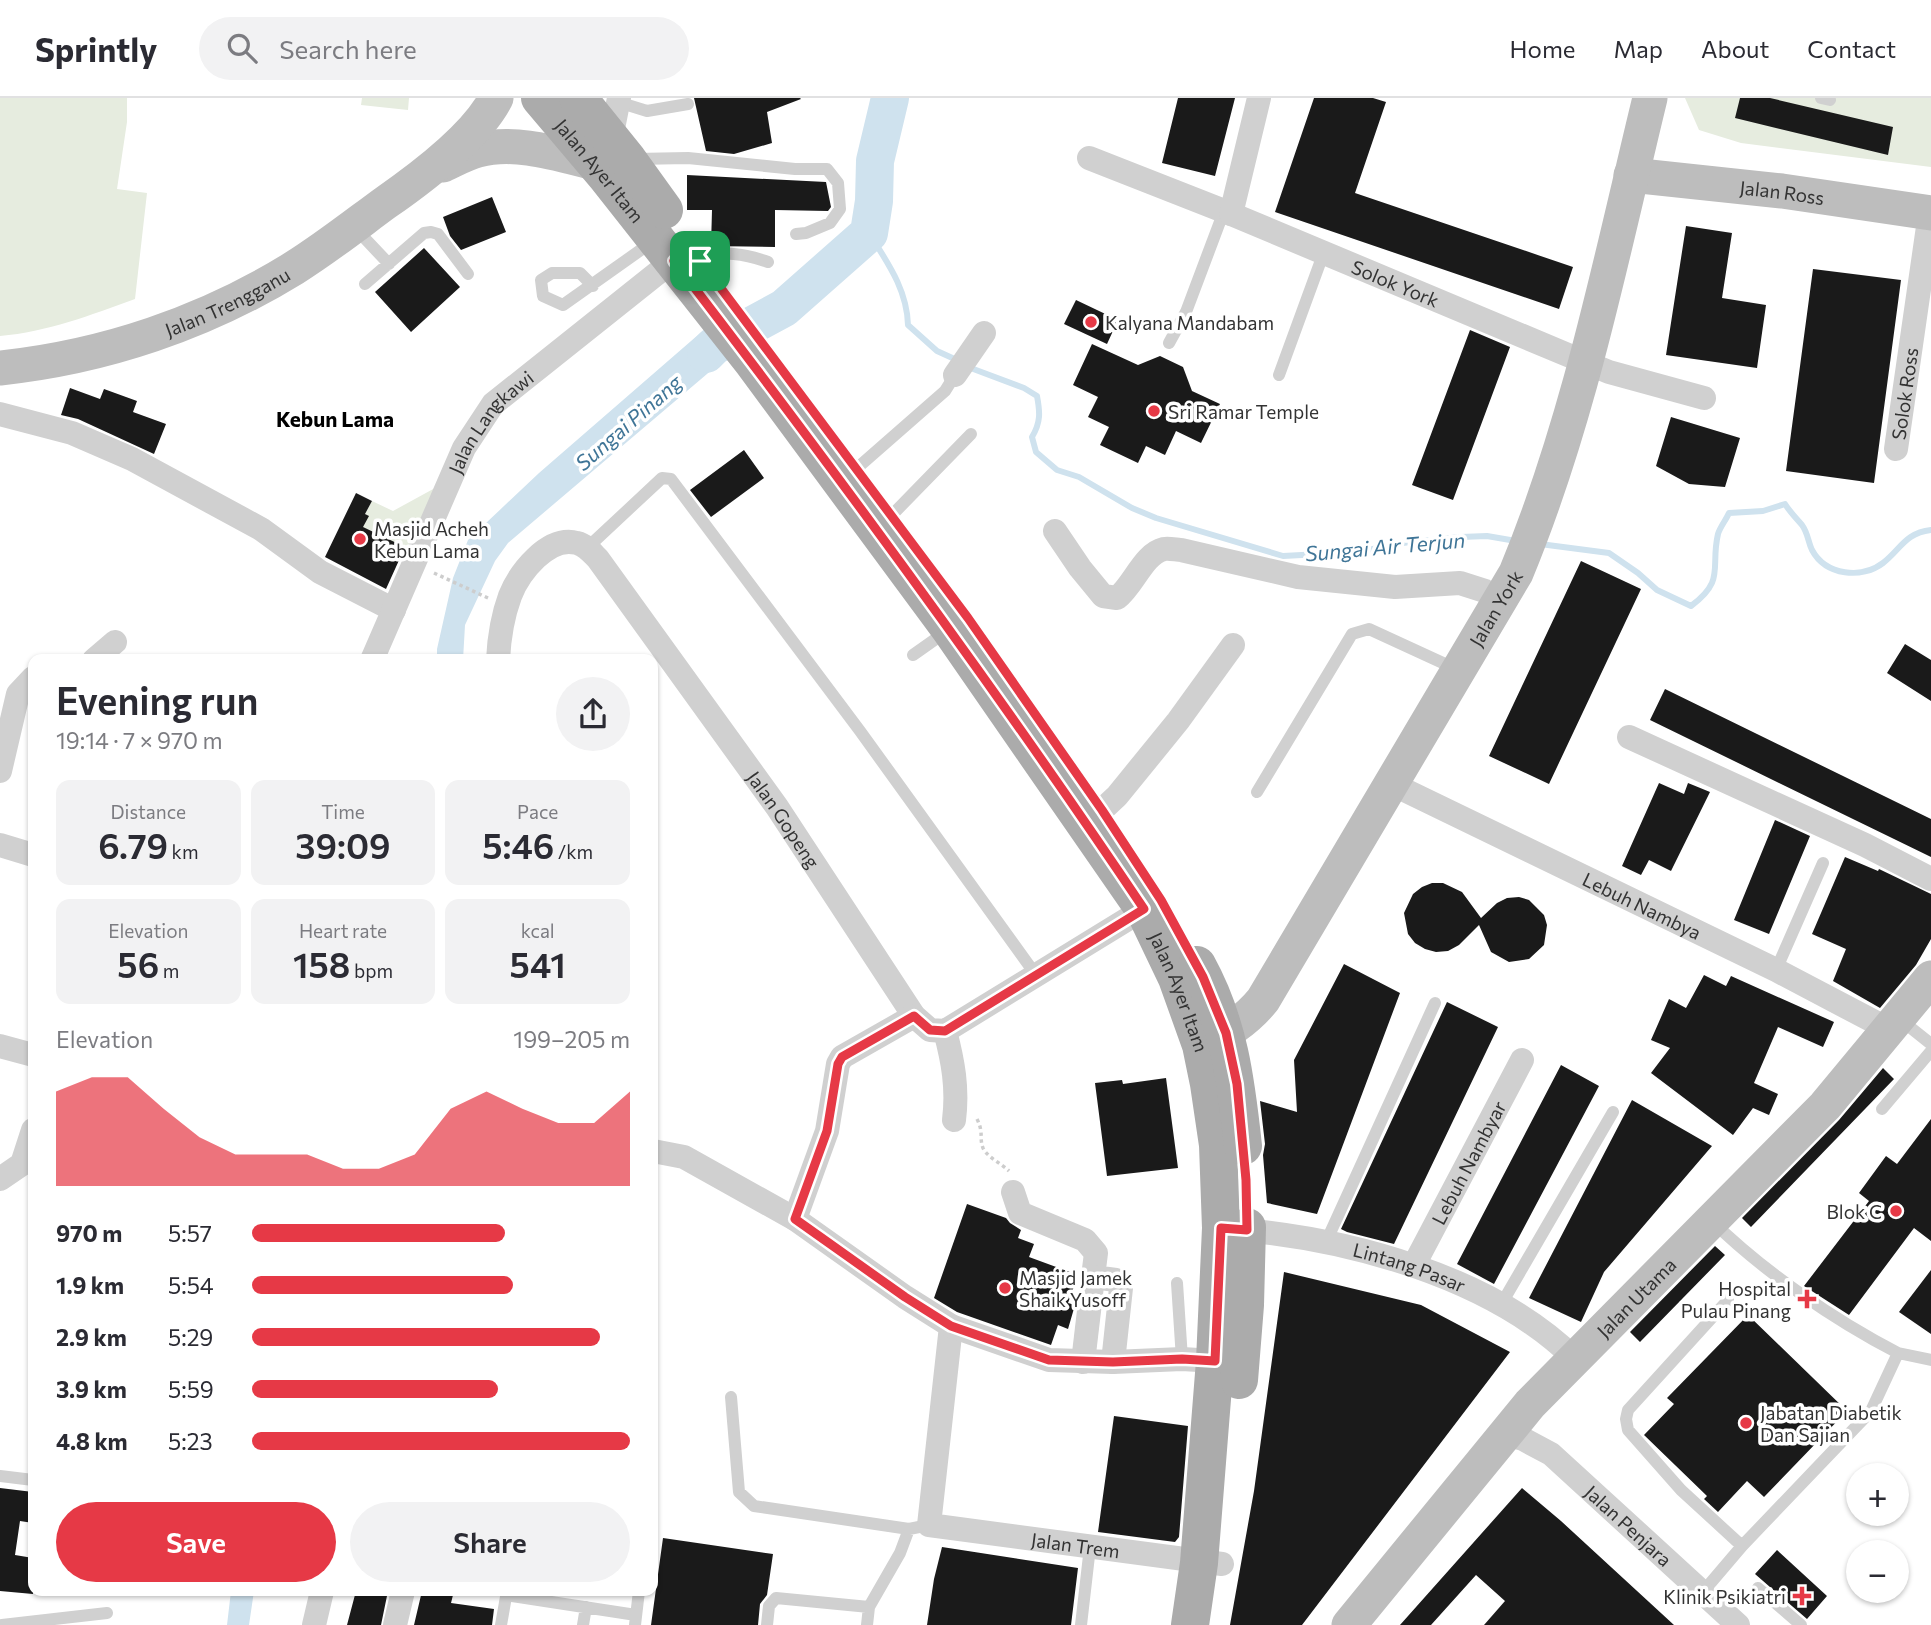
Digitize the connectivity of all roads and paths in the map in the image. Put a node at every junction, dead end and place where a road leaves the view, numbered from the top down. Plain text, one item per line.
1 (496, 98) edge
2 (540, 98) edge
3 (578, 98) edge
4 (1259, 98) edge
5 (1650, 98) edge
6 (688, 104) dead end
7 (614, 132) edge
8 (1089, 158) dead end
9 (427, 173) junction
10 (1632, 175) junction
11 (1228, 213) junction
12 (1930, 213) edge
13 (354, 226) junction
14 (796, 234) dead end
15 (1324, 252) junction
16 (768, 262) dead end
17 (389, 264) junction
18 (690, 266) junction
19 (468, 274) dead end
20 (365, 284) dead end
21 (593, 286) dead end
22 (984, 333) dead end
23 (1169, 343) dead end
24 (762, 357) junction
25 (1587, 363) junction
26 (0, 368) edge
27 (955, 375) joint
28 (1279, 375) dead end
29 (1704, 398) dead end
30 (0, 414) edge
31 (971, 434) dead end
32 (1895, 449) dead end
33 (856, 469) junction
34 (892, 515) junction
35 (1055, 531) dead end
36 (587, 548) junction
37 (440, 576) dead end
38 (1509, 587) junction
39 (487, 597) dead end
40 (394, 610) junction
41 (950, 629) junction
42 (115, 642) dead end
43 (1233, 645) dead end
44 (101, 654) edge
45 (375, 654) edge
46 (499, 654) edge
47 (913, 655) dead end
48 (1460, 671) junction
49 (28, 683) edge
50 (1629, 737) dead end
51 (0, 771) edge
52 (1392, 783) junction
53 (1257, 792) dead end
54 (1102, 810) junction
55 (0, 845) edge
56 (28, 853) edge
57 (1823, 863) dead end
58 (1931, 879) edge
59 (1144, 909) junction
60 (1776, 970) junction
61 (1036, 975) junction
62 (1931, 979) edge
63 (1435, 1003) dead end
64 (914, 1016) junction
65 (1895, 1024) junction
66 (945, 1031) junction
67 (1214, 1039) junction
68 (1931, 1044) edge
69 (0, 1046) edge
70 (1931, 1051) edge
71 (28, 1054) edge
72 (1522, 1060) dead end
73 (1882, 1109) dead end
74 (956, 1111) joint
75 (1613, 1112) dead end
76 (28, 1145) edge
77 (658, 1152) edge
78 (0, 1179) edge
79 (1013, 1192) joint
80 (795, 1219) junction
81 (1712, 1221) junction
82 (1234, 1229) junction
83 (1326, 1242) junction
84 (1414, 1265) junction
85 (1093, 1277) junction
86 (1177, 1283) dead end
87 (1728, 1300) dead end
88 (1502, 1303) junction
89 (951, 1326) junction
90 (1898, 1353) junction
91 (1575, 1359) junction
92 (1198, 1360) junction
93 (1931, 1360) edge
94 (1083, 1362) junction
95 (1113, 1362) junction
96 (731, 1397) dead end
97 (1530, 1404) junction
98 (1504, 1434) junction
99 (1551, 1454) junction
100 (0, 1476) edge
101 (28, 1479) edge
102 (919, 1527) junction
103 (1742, 1546) junction
104 (1090, 1547) junction
105 (1210, 1564) junction
106 (1758, 1588) dead end
107 (1702, 1593) junction
108 (321, 1596) edge
109 (402, 1596) edge
110 (506, 1596) edge
111 (523, 1596) edge
112 (638, 1596) edge
113 (586, 1607) junction
114 (869, 1607) junction
115 (107, 1613) dead end
116 (635, 1620) edge
117 (2, 1625) edge
118 (313, 1625) edge
119 (395, 1625) edge
120 (501, 1625) edge
121 (583, 1625) edge
122 (766, 1625) edge
123 (867, 1625) edge
124 (1081, 1625) edge
125 (1190, 1625) edge
126 (1214, 1625) edge
127 (1349, 1625) edge
128 (1738, 1625) edge
129 (1801, 1625) edge

1 - 9 street, Jalan Trengganu
2 - 7 main road, Jalan Ayer Itam
3 - 7 main road, Jalan Ayer Itam
4 - 11 street
5 - 10 street, Jalan York
6 - 7 lane
7 - 9 street, Jalan Trengganu
7 - 14 lane
7 - 18 main road, Jalan Ayer Itam
8 - 11 street, Solok York
9 - 13 street, Jalan Trengganu
10 - 12 street, Jalan Ross
10 - 25 street, Jalan York
11 - 15 street, Solok York
11 - 23 lane
12 - 32 street, Solok Ross
13 - 17 lane
13 - 26 street, Jalan Trengganu
15 - 25 street, Solok York
15 - 28 lane
16 - 18 lane
17 - 19 lane
17 - 20 lane
18 - 21 lane
18 - 24 main road, Jalan Ayer Itam
18 - 40 street, Jalan Langkawi
22 - 27 street
24 - 33 main road, Jalan Ayer Itam
24 - 41 main road, Jalan Ayer Itam
25 - 29 street, Solok York
25 - 38 street, Jalan York
27 - 33 lane
30 - 40 street
31 - 34 lane
33 - 34 main road, Jalan Ayer Itam
34 - 54 main road, Jalan Ayer Itam
35 - 38 street
36 - 46 street
36 - 61 lane
36 - 64 street, Jalan Gopeng
37 - 39 path
38 - 48 street, Jalan York
40 - 45 street, Jalan Langkawi
41 - 47 lane
41 - 59 main road, Jalan Ayer Itam
42 - 44 street
43 - 54 street
48 - 52 street, Jalan York
48 - 53 lane
49 - 51 street
50 - 58 street
52 - 60 street, Lebuh Nambya
52 - 67 street, Jalan York
54 - 67 main road, Jalan Ayer Itam
55 - 56 street
57 - 60 lane
59 - 61 street
59 - 67 main road, Jalan Ayer Itam
60 - 65 street, Lebuh Nambya
61 - 66 street
62 - 65 street, Jalan Utama
63 - 83 lane
64 - 66 street
64 - 80 street
65 - 68 lane
65 - 81 street, Jalan Utama
66 - 74 street
67 - 82 main road, Jalan Ayer Itam
69 - 71 street
70 - 73 lane
72 - 84 street, Lebuh Nambyar
74 - 79 path
75 - 88 lane
76 - 78 street
77 - 80 street
79 - 85 street
80 - 89 street
81 - 90 lane
81 - 91 street, Jalan Utama
82 - 83 street, Lintang Pasar
82 - 92 main road, Jalan Ayer Itam
82 - 105 main road, Jalan Ayer Itam
83 - 84 street, Lintang Pasar
84 - 88 street, Lintang Pasar
85 - 94 street
85 - 95 street
86 - 92 lane
87 - 103 lane
88 - 91 street, Lintang Pasar
89 - 94 street
89 - 102 street
90 - 93 lane
90 - 103 lane
91 - 97 street, Jalan Utama
92 - 95 street
92 - 105 main road, Jalan Ayer Itam
94 - 95 street
96 - 102 lane
97 - 98 street, Jalan Utama
97 - 99 street, Jalan Penjara
98 - 99 street, Jalan Penjara
98 - 127 street, Jalan Utama
99 - 107 street, Jalan Penjara
100 - 101 lane
102 - 104 street, Jalan Trem
102 - 114 lane
103 - 107 lane
104 - 105 street, Jalan Trem
104 - 124 lane
105 - 125 main road, Jalan Ayer Itam
105 - 126 main road, Jalan Ayer Itam
106 - 129 lane
107 - 128 street, Jalan Penjara
108 - 118 street
109 - 119 street
110 - 120 lane
111 - 113 lane
112 - 116 lane
113 - 116 lane
113 - 121 lane
114 - 122 lane
114 - 123 lane
115 - 117 lane

